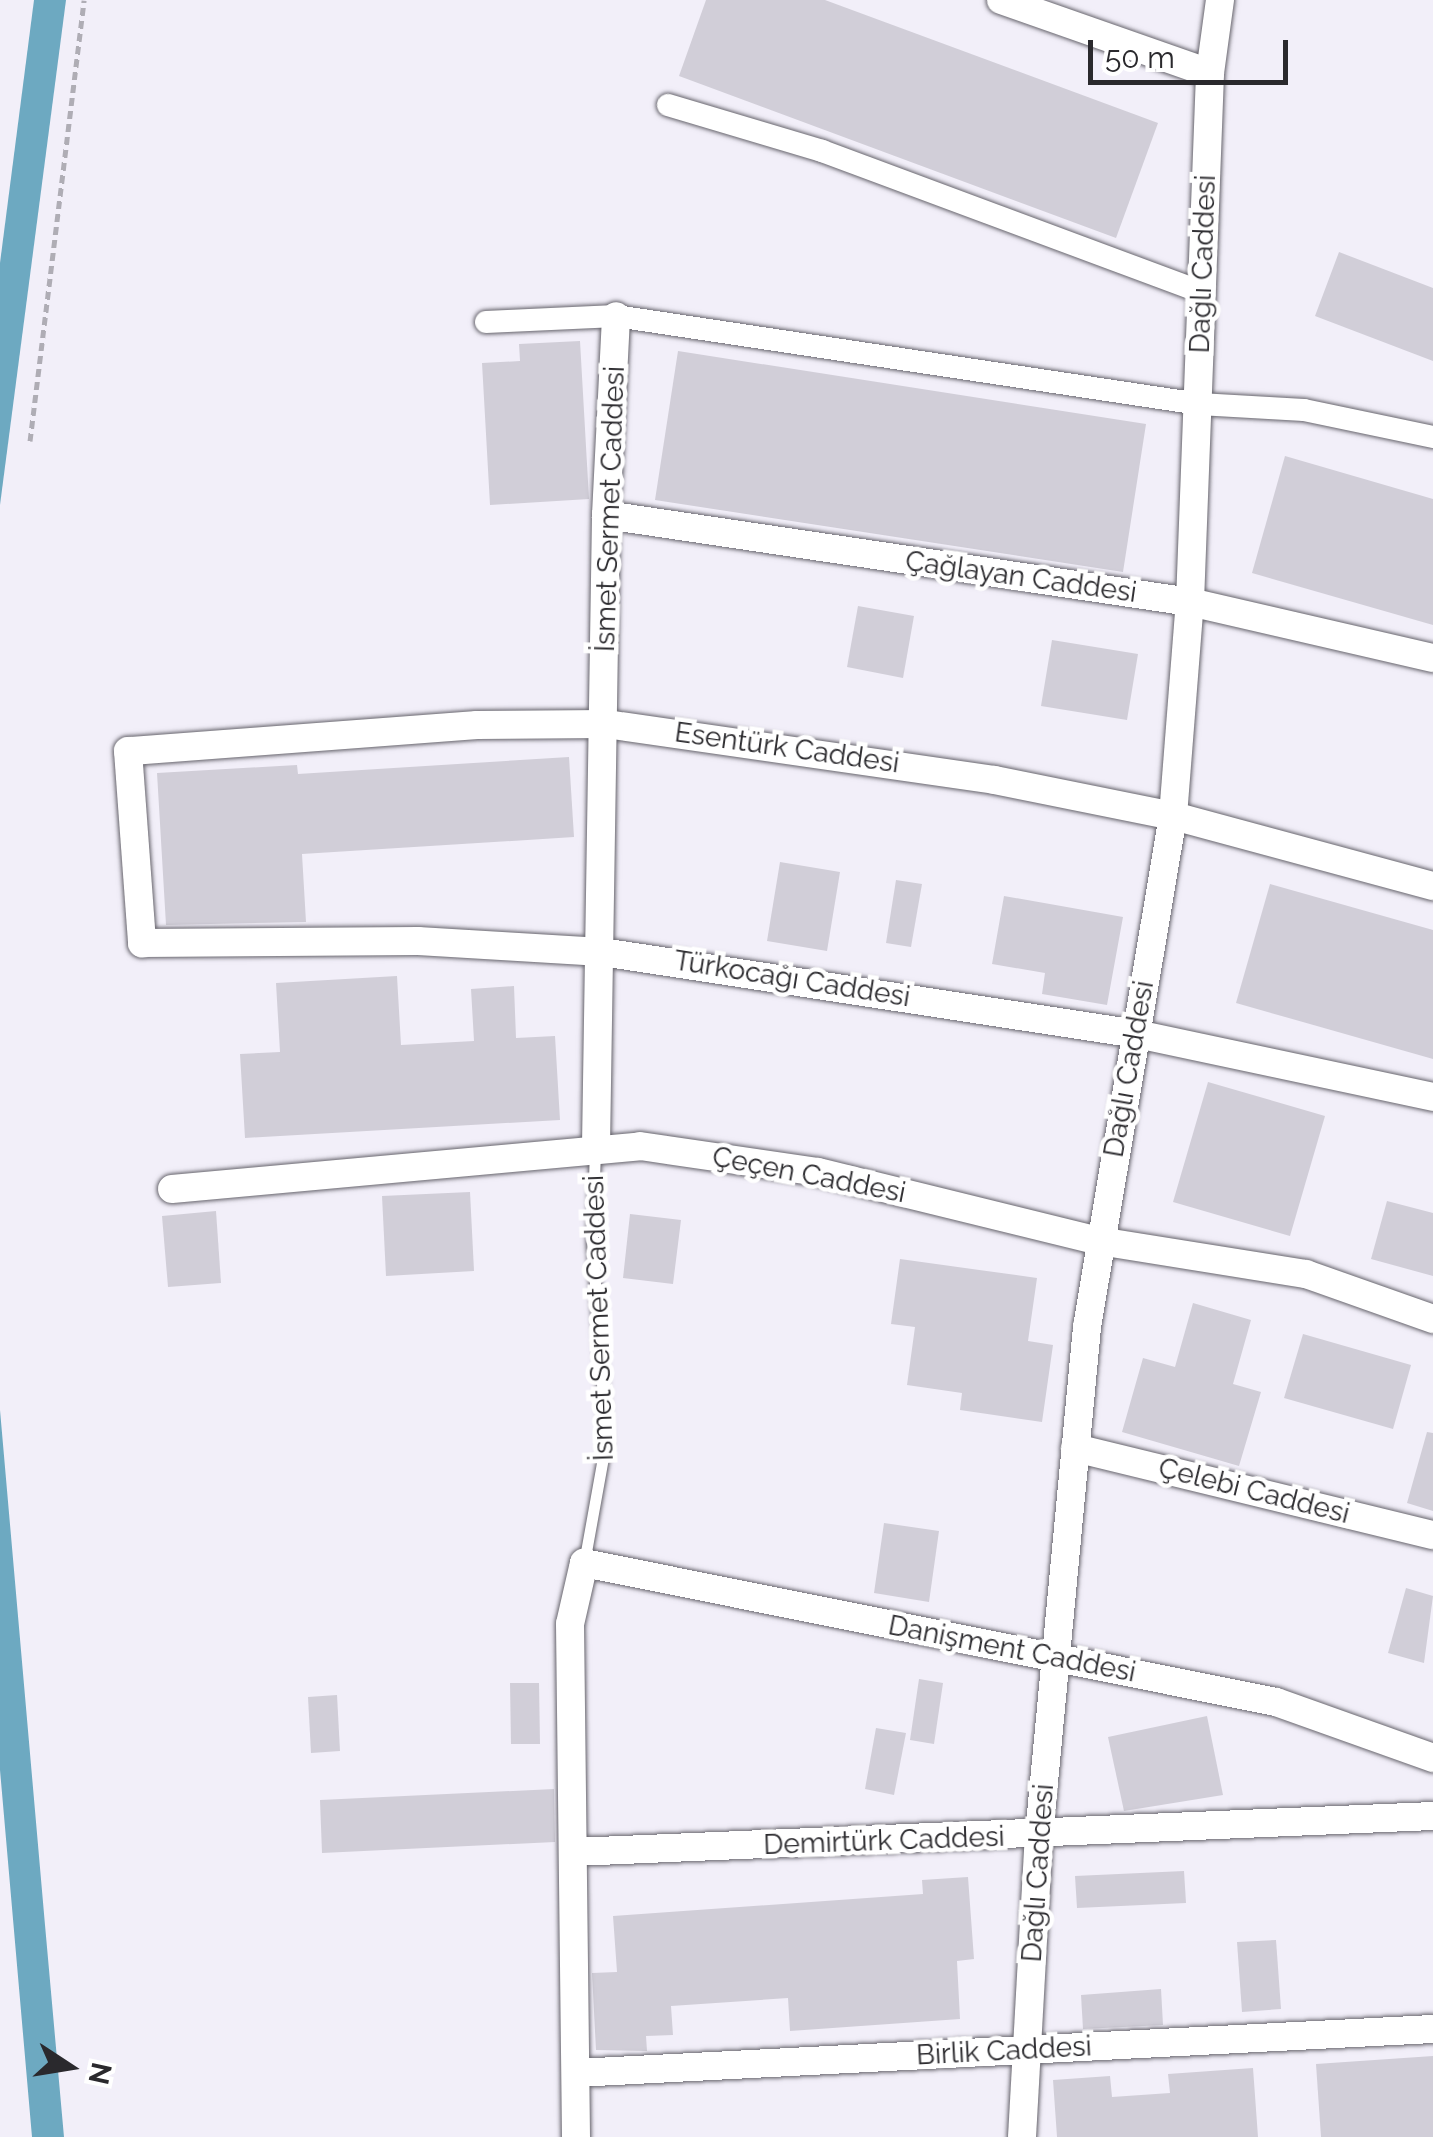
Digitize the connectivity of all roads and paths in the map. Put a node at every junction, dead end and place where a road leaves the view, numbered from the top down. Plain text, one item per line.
1 (84, 0) edge
2 (1002, 0) edge
3 (1220, 0) edge
4 (1210, 73) junction
5 (668, 104) dead end
6 (1201, 292) junction
7 (616, 316) junction
8 (486, 322) dead end
9 (1198, 404) junction
10 (1433, 437) edge
11 (30, 442) dead end
12 (606, 515) junction
13 (1190, 602) junction
14 (1433, 658) edge
15 (606, 724) junction
16 (1173, 816) junction
17 (1433, 886) edge
18 (142, 943) joint
19 (602, 952) junction
20 (1137, 1034) junction
21 (1433, 1097) edge
22 (596, 1146) junction
23 (172, 1189) dead end
24 (1099, 1242) junction
25 (1433, 1319) edge
26 (1075, 1448) junction
27 (1433, 1535) edge
28 (584, 1562) junction
29 (1054, 1658) junction
30 (1433, 1758) edge
31 (1433, 1816) edge
32 (1039, 1836) junction
33 (574, 1852) junction
34 (1433, 2029) edge
35 (1028, 2050) junction
36 (576, 2074) junction
37 (576, 2137) edge
38 (1022, 2137) edge

1 - 11 path
2 - 4 street
3 - 4 street, Dağlı Caddesi
4 - 6 street, Dağlı Caddesi
5 - 6 street
6 - 9 street, Dağlı Caddesi
7 - 8 street
7 - 9 street
7 - 12 street, İsmet Sermet Caddesi
9 - 10 street
9 - 13 street, Dağlı Caddesi
12 - 13 street, Çağlayan Caddesi
12 - 15 street, İsmet Sermet Caddesi
13 - 14 street, Çağlayan Caddesi
13 - 16 street, Dağlı Caddesi
15 - 16 street, Esentürk Caddesi
15 - 18 street, Esentürk Caddesi
15 - 19 street, İsmet Sermet Caddesi
16 - 17 street, Esentürk Caddesi
16 - 20 street, Dağlı Caddesi
18 - 19 street, Türkocağı Caddesi
19 - 20 street, Türkocağı Caddesi
19 - 22 street, İsmet Sermet Caddesi
20 - 21 street, Türkocağı Caddesi
20 - 24 street, Dağlı Caddesi
22 - 23 street, Çeçen Caddesi
22 - 24 street, Çeçen Caddesi
22 - 28 lane, İsmet Sermet Caddesi
24 - 25 street, Çeçen Caddesi
24 - 26 street, Dağlı Caddesi
26 - 27 street, Çelebi Caddesi
26 - 29 street, Dağlı Caddesi
28 - 29 street, Danişment Caddesi
28 - 33 street, İsmet Sermet Caddesi
29 - 30 street, Danişment Caddesi
29 - 32 street, Dağlı Caddesi
31 - 32 street, Demirtürk Caddesi
32 - 33 street, Demirtürk Caddesi
32 - 35 street, Dağlı Caddesi
33 - 36 street, İsmet Sermet Caddesi
34 - 35 street, Birlik Caddesi
35 - 36 street, Birlik Caddesi
35 - 38 street, Dağlı Caddesi
36 - 37 street, İsmet Sermet Caddesi

